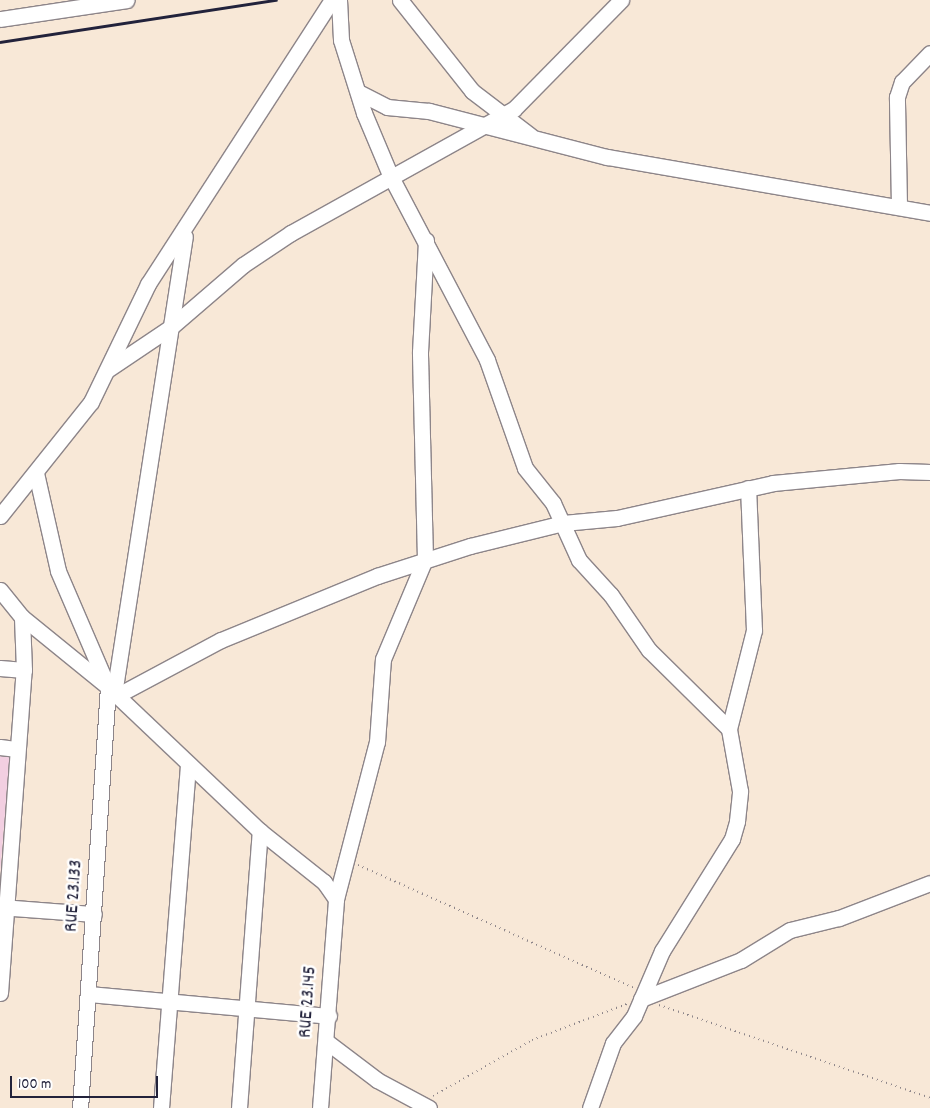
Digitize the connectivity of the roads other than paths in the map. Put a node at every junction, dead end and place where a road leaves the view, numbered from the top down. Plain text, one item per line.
1 (127, 0) edge
2 (332, 0) edge
3 (339, 0) edge
4 (400, 0) edge
5 (621, 0) edge
6 (0, 19) edge
7 (930, 53) edge
8 (358, 92) junction
9 (504, 114) junction
10 (481, 126) junction
11 (534, 139) junction
12 (390, 175) junction
13 (899, 206) junction
14 (930, 213) edge
15 (185, 232) junction
16 (426, 240) junction
17 (171, 327) junction
18 (107, 370) junction
19 (930, 472) edge
20 (36, 473) junction
21 (748, 488) junction
22 (0, 516) edge
23 (563, 523) junction
24 (425, 559) junction
25 (0, 590) edge
26 (22, 617) junction
27 (0, 668) edge
28 (24, 670) junction
29 (113, 692) junction
30 (729, 729) junction
31 (0, 747) edge
32 (17, 749) junction
33 (188, 765) junction
34 (260, 831) junction
35 (930, 883) edge
36 (336, 899) junction
37 (3, 907) edge
38 (94, 914) junction
39 (0, 988) edge
40 (0, 993) edge
41 (88, 994) junction
42 (641, 999) junction
43 (170, 1002) junction
44 (245, 1009) junction
45 (329, 1016) junction
46 (327, 1042) junction
47 (426, 1105) edge
48 (80, 1108) edge
49 (161, 1108) edge
50 (240, 1108) edge
51 (320, 1108) edge
52 (590, 1108) edge

1 - 6 street
2 - 15 street
3 - 8 street
4 - 9 street
5 - 9 street
7 - 13 street
8 - 10 street
8 - 12 street
9 - 10 street
9 - 11 street
10 - 11 street
10 - 12 street
11 - 13 street
12 - 16 street
12 - 17 street
13 - 14 street
15 - 17 street, RUE 23.133
15 - 18 street
16 - 23 street
16 - 24 street
17 - 18 street
17 - 29 street, RUE 23.133
18 - 20 street
19 - 21 street
20 - 22 street
20 - 29 street
21 - 23 street
21 - 30 street
23 - 24 street
23 - 30 street
24 - 29 street
24 - 36 street, RUE 23.145
25 - 26 street
26 - 28 street
26 - 29 street
27 - 28 street
28 - 32 street
29 - 33 street
29 - 38 street, RUE 23.133
30 - 42 street
31 - 32 street
32 - 37 street
33 - 34 street
33 - 43 street
34 - 36 street
34 - 44 street
35 - 42 street
36 - 45 street, RUE 23.145
37 - 38 street
37 - 39 street
38 - 41 street, RUE 23.133
39 - 40 street
41 - 43 street
41 - 48 street, RUE 23.133
42 - 52 street
43 - 44 street
43 - 49 street
44 - 45 street
44 - 50 street
45 - 46 street, RUE 23.145
46 - 47 street
46 - 51 street, RUE 23.145

